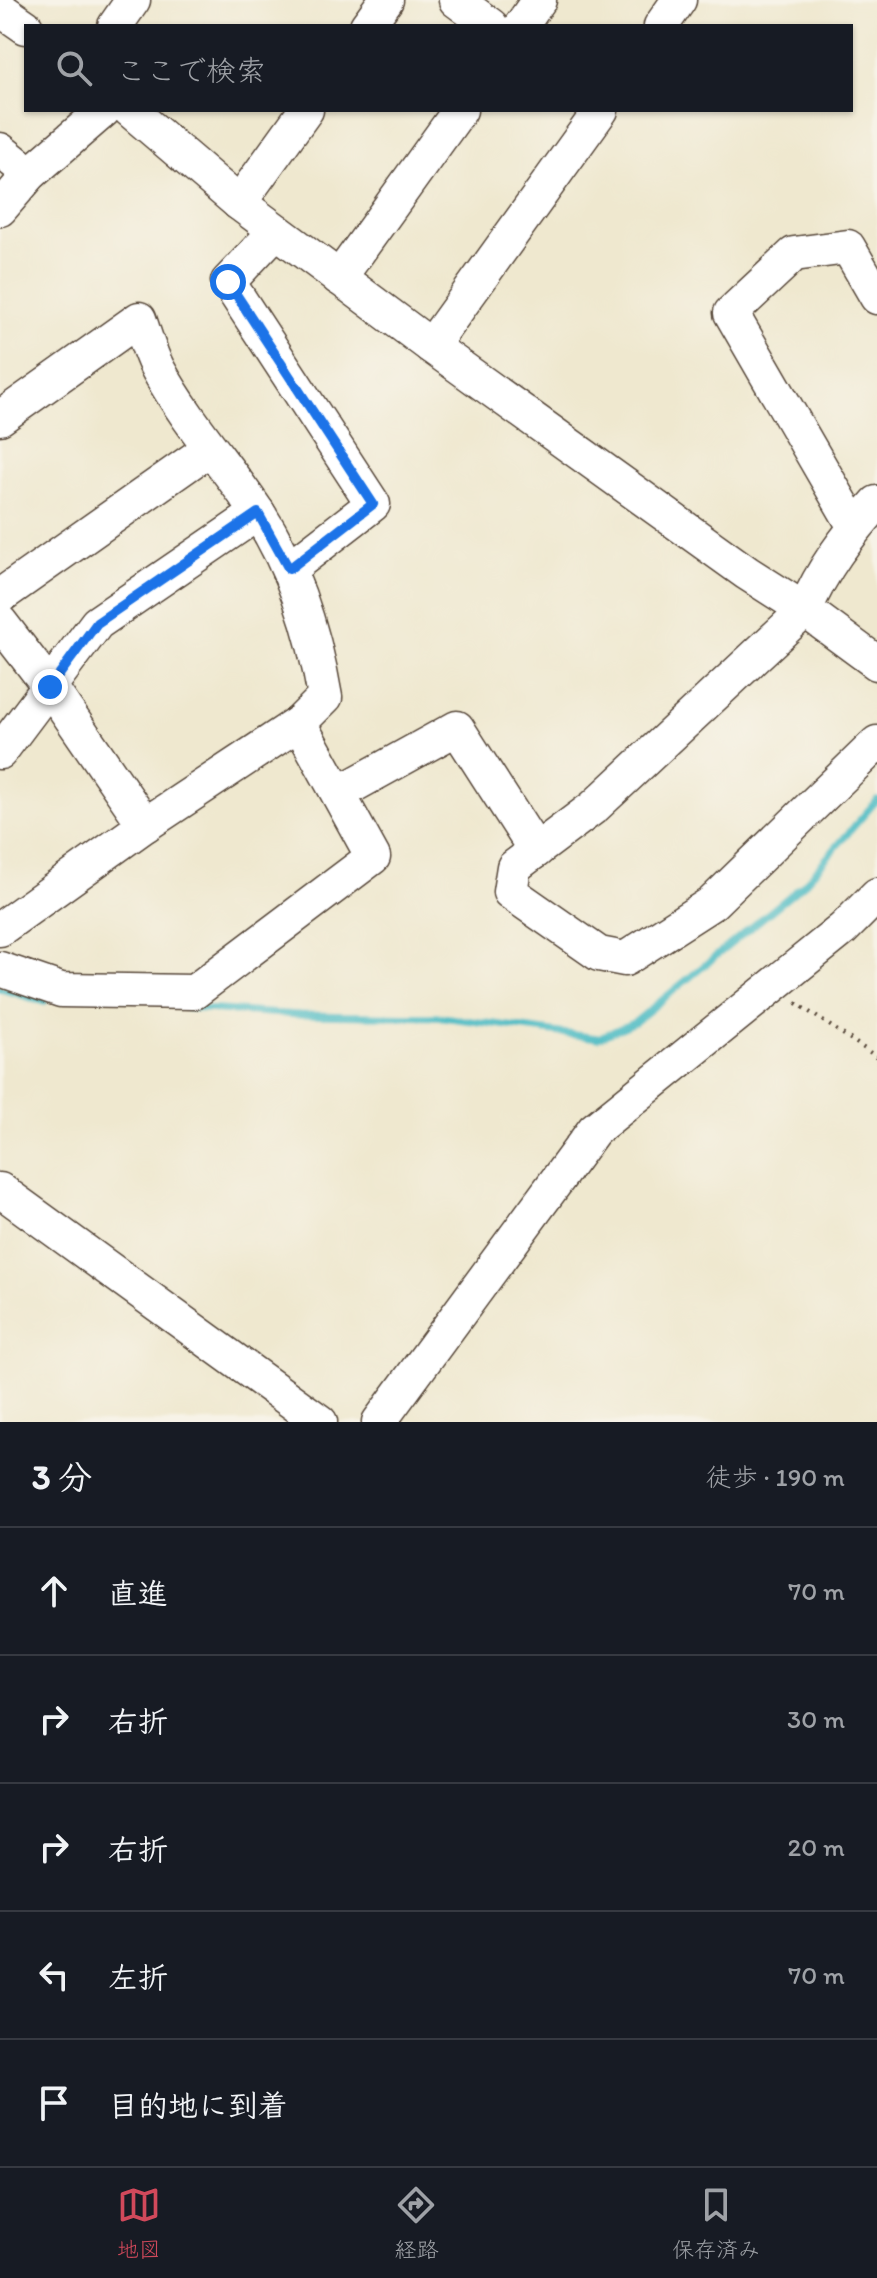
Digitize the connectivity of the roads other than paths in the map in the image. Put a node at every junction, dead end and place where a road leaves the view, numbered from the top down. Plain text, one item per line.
1 (133, 0) edge
2 (386, 0) edge
3 (456, 0) edge
4 (539, 0) edge
5 (679, 0) edge
6 (0, 9) edge
7 (116, 24) edge
8 (368, 24) edge
9 (488, 24) edge
10 (522, 24) edge
11 (662, 24) edge
12 (24, 26) edge
13 (102, 112) edge
14 (132, 112) edge
15 (305, 112) edge
16 (459, 112) edge
17 (600, 112) edge
18 (0, 150) edge
19 (30, 174) junction
20 (239, 203) junction
21 (0, 209) edge
22 (276, 231) junction
23 (339, 278) junction
24 (877, 297) edge
25 (431, 346) junction
26 (0, 418) edge
27 (209, 449) junction
28 (258, 513) junction
29 (866, 515) edge
30 (289, 569) junction
31 (0, 596) edge
32 (805, 610) junction
33 (0, 622) edge
34 (877, 663) edge
35 (50, 687) junction
36 (299, 723) junction
37 (877, 743) edge
38 (0, 752) edge
39 (339, 793) junction
40 (145, 825) junction
41 (536, 851) junction
42 (877, 895) edge
43 (0, 929) edge
44 (0, 969) edge
45 (0, 1190) edge
46 (320, 1422) edge
47 (379, 1422) edge

1 - 7 street
2 - 8 street
3 - 9 street
4 - 10 street
5 - 11 street
6 - 12 street
13 - 19 street
14 - 20 street
15 - 20 street
16 - 23 street
17 - 25 street
18 - 19 street
19 - 21 street
20 - 22 street
22 - 23 street
22 - 30 street
23 - 25 street
24 - 29 street
25 - 32 street
26 - 27 street
27 - 28 street
27 - 31 street
28 - 30 street
28 - 35 street
29 - 32 street
30 - 36 street
32 - 34 street
32 - 41 street
33 - 35 street
35 - 38 street
35 - 40 street
36 - 39 street
36 - 40 street
37 - 41 street
39 - 41 street
39 - 44 street
40 - 43 street
42 - 47 street
45 - 46 street

